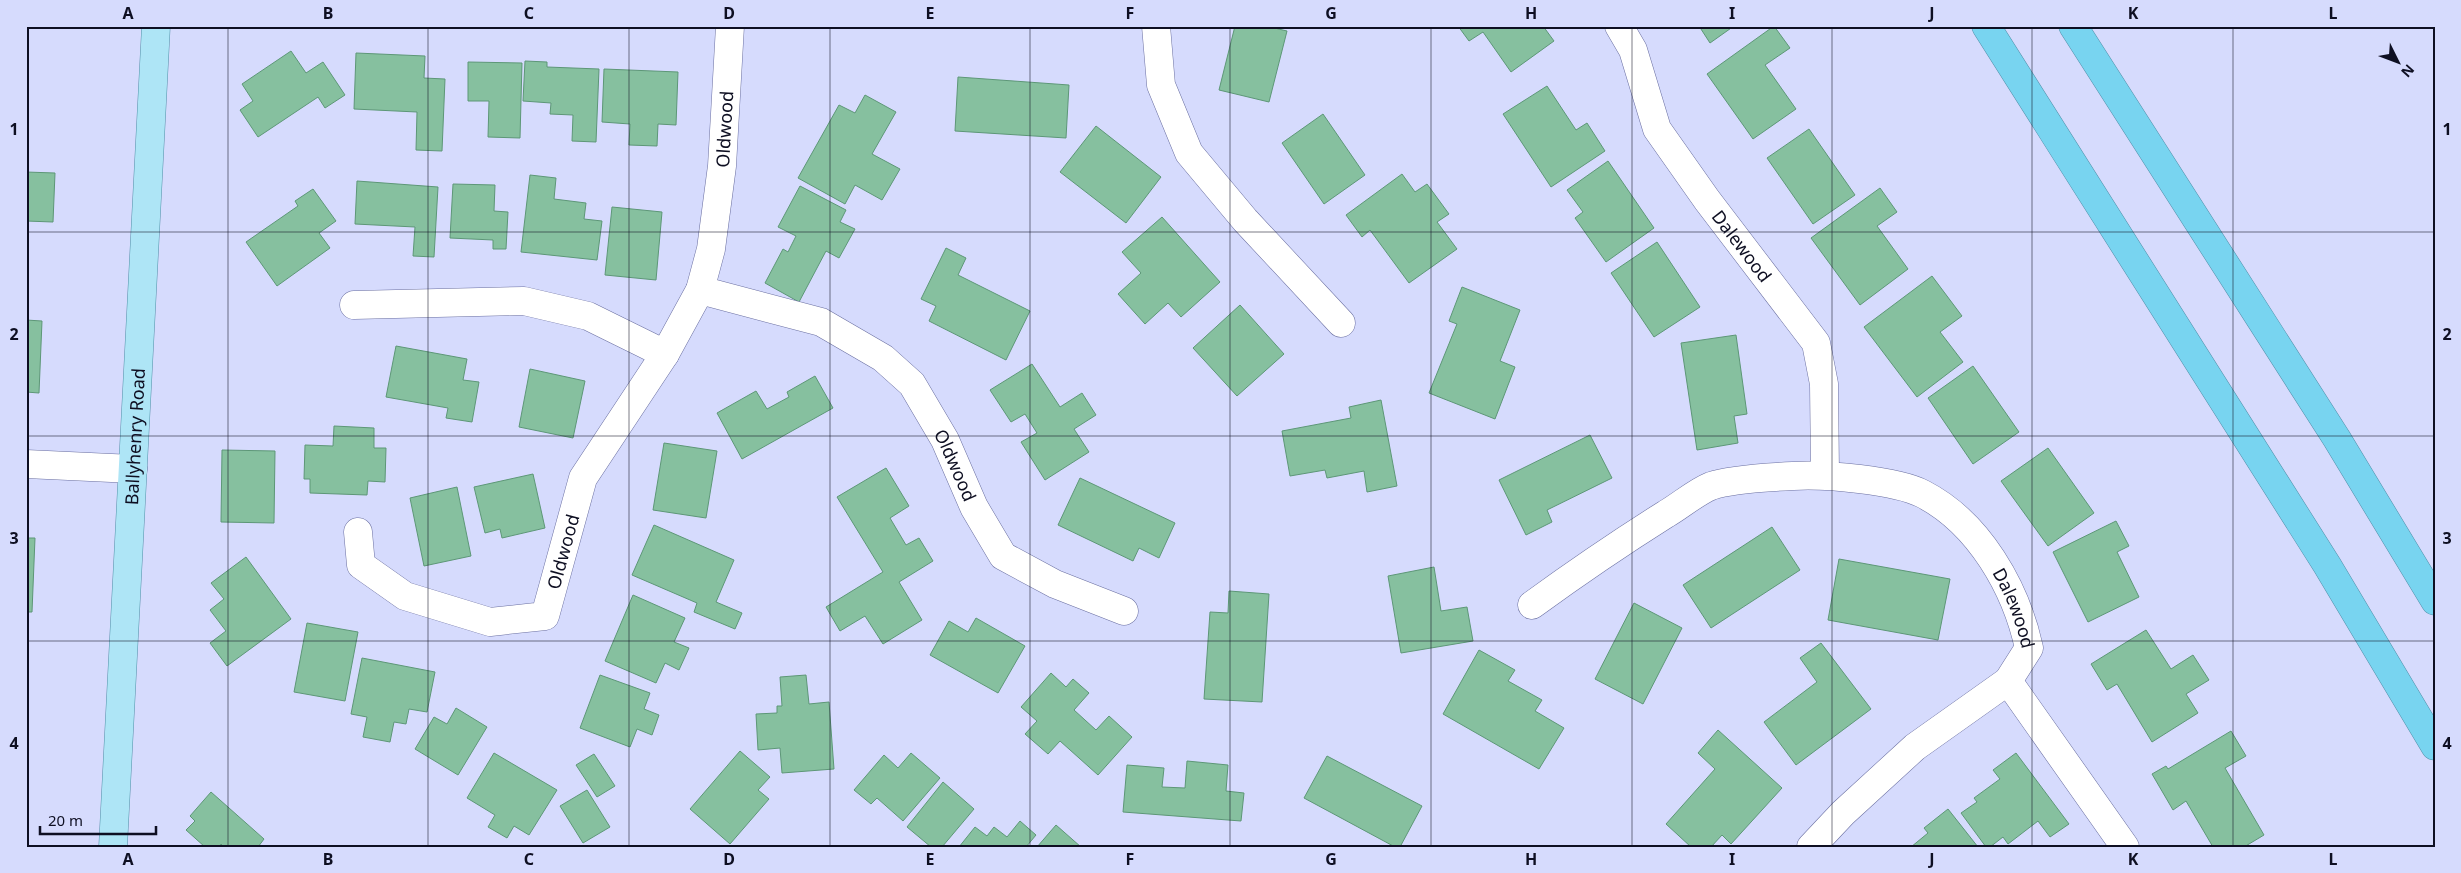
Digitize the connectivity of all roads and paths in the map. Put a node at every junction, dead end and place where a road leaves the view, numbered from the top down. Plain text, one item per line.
1 (156, 26) edge
2 (730, 26) edge
3 (1156, 26) edge
4 (1619, 26) edge
5 (1986, 26) edge
6 (2073, 26) edge
7 (700, 290) junction
8 (354, 305) dead end
9 (1341, 323) dead end
10 (665, 354) junction
11 (26, 464) edge
12 (132, 469) junction
13 (1825, 474) junction
14 (358, 532) dead end
15 (2435, 601) edge
16 (1532, 605) dead end
17 (1124, 611) dead end
18 (2008, 680) junction
19 (2435, 746) edge
20 (113, 847) edge
21 (1811, 847) edge
22 (2125, 847) edge

1 - 12 main road, Ballyhenry Road
2 - 7 street, Oldwood
3 - 9 street
4 - 13 street, Dalewood
5 - 19 highway
6 - 15 highway
7 - 10 street, Oldwood
7 - 17 street, Oldwood
8 - 10 street
10 - 14 street, Oldwood
11 - 12 street
12 - 20 main road, Ballyhenry Road
13 - 16 street, Dalewood
13 - 18 street, Dalewood
18 - 21 street, Dalewood
18 - 22 street

